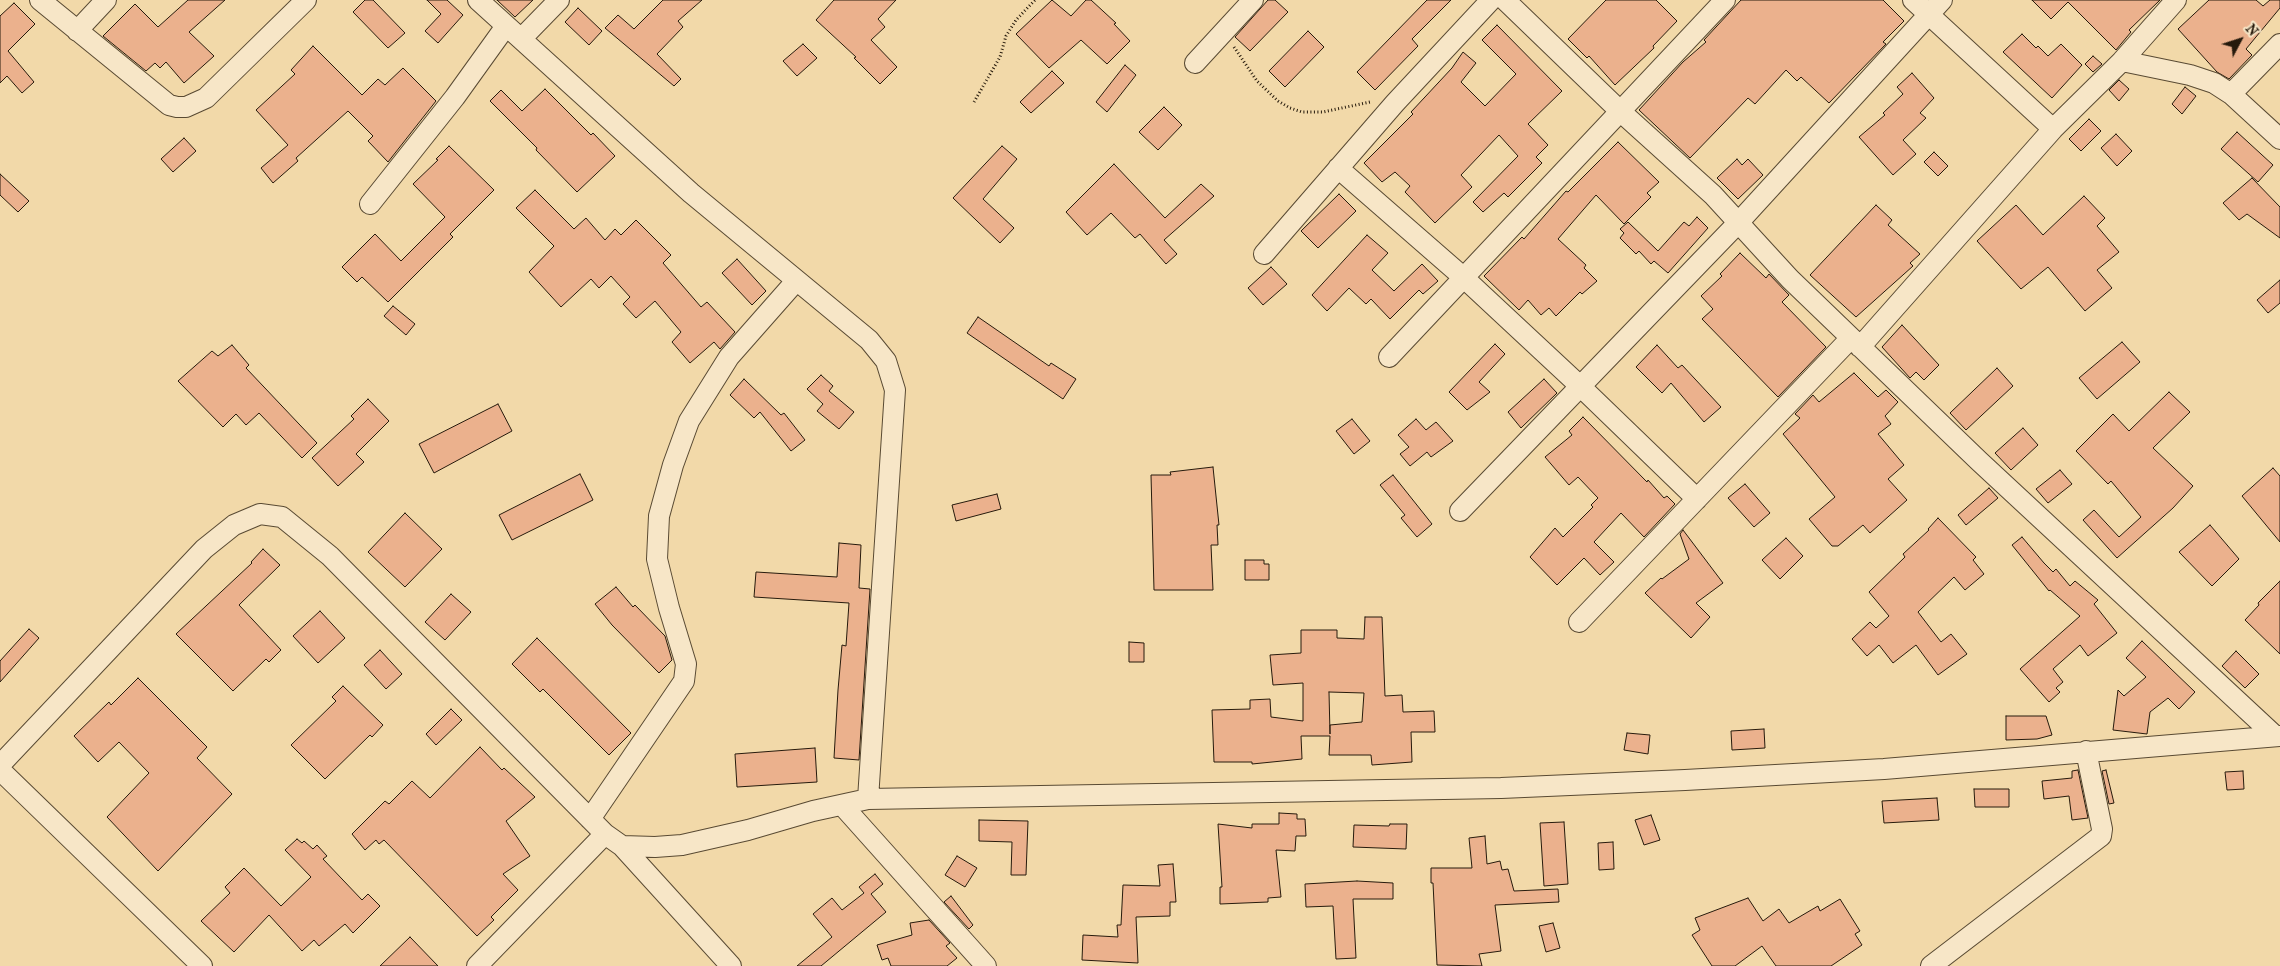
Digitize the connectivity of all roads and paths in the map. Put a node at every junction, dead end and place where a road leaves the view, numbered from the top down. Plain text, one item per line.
1 (40, 0) edge
2 (106, 0) edge
3 (306, 0) edge
4 (478, 0) edge
5 (559, 0) edge
6 (1035, 0) edge
7 (1253, 0) edge
8 (1491, 0) edge
9 (1505, 0) edge
10 (1725, 0) edge
11 (1913, 0) edge
12 (2176, 0) edge
13 (1935, 7) edge
14 (506, 26) junction
15 (77, 31) junction
16 (1223, 32) junction
17 (521, 39) junction
18 (2280, 44) edge
19 (2122, 61) junction
20 (1195, 63) dead end
21 (2231, 94) junction
22 (974, 102) dead end
23 (1395, 103) junction
24 (1620, 111) junction
25 (2053, 129) junction
26 (2280, 139) edge
27 (1338, 168) junction
28 (370, 204) dead end
29 (1738, 223) junction
30 (1264, 254) dead end
31 (1463, 277) junction
32 (796, 281) junction
33 (1856, 342) junction
34 (1389, 357) dead end
35 (1580, 386) junction
36 (1697, 499) junction
37 (1460, 511) dead end
38 (1579, 622) dead end
39 (2277, 735) edge
40 (2086, 751) junction
41 (0, 765) edge
42 (0, 770) edge
43 (868, 799) junction
44 (842, 805) junction
45 (590, 819) junction
46 (605, 834) junction
47 (622, 846) junction
48 (722, 963) edge
49 (202, 966) edge
50 (477, 966) edge
51 (986, 966) edge
52 (1931, 966) edge

1 - 15 street
2 - 15 street
3 - 15 street
4 - 14 street
5 - 17 street
6 - 22 path
7 - 16 street
8 - 23 street
9 - 24 street
10 - 24 street
11 - 13 street
12 - 19 street
13 - 25 street
13 - 29 street
14 - 17 street
14 - 28 street
16 - 20 street
16 - 23 path
17 - 32 street
18 - 21 street
19 - 21 street
19 - 25 street
21 - 26 street
23 - 27 street
24 - 29 street
24 - 31 street
25 - 33 street
27 - 30 street
27 - 31 street
29 - 33 street
29 - 35 street
31 - 34 street
31 - 35 street
32 - 43 street
32 - 45 street
33 - 36 street
33 - 39 street
35 - 36 street
35 - 37 street
36 - 38 street
39 - 40 street
40 - 43 street
40 - 52 street
41 - 45 street
42 - 49 street
43 - 44 street
44 - 47 street
44 - 51 street
45 - 46 street
46 - 47 street
46 - 50 street
47 - 48 street

